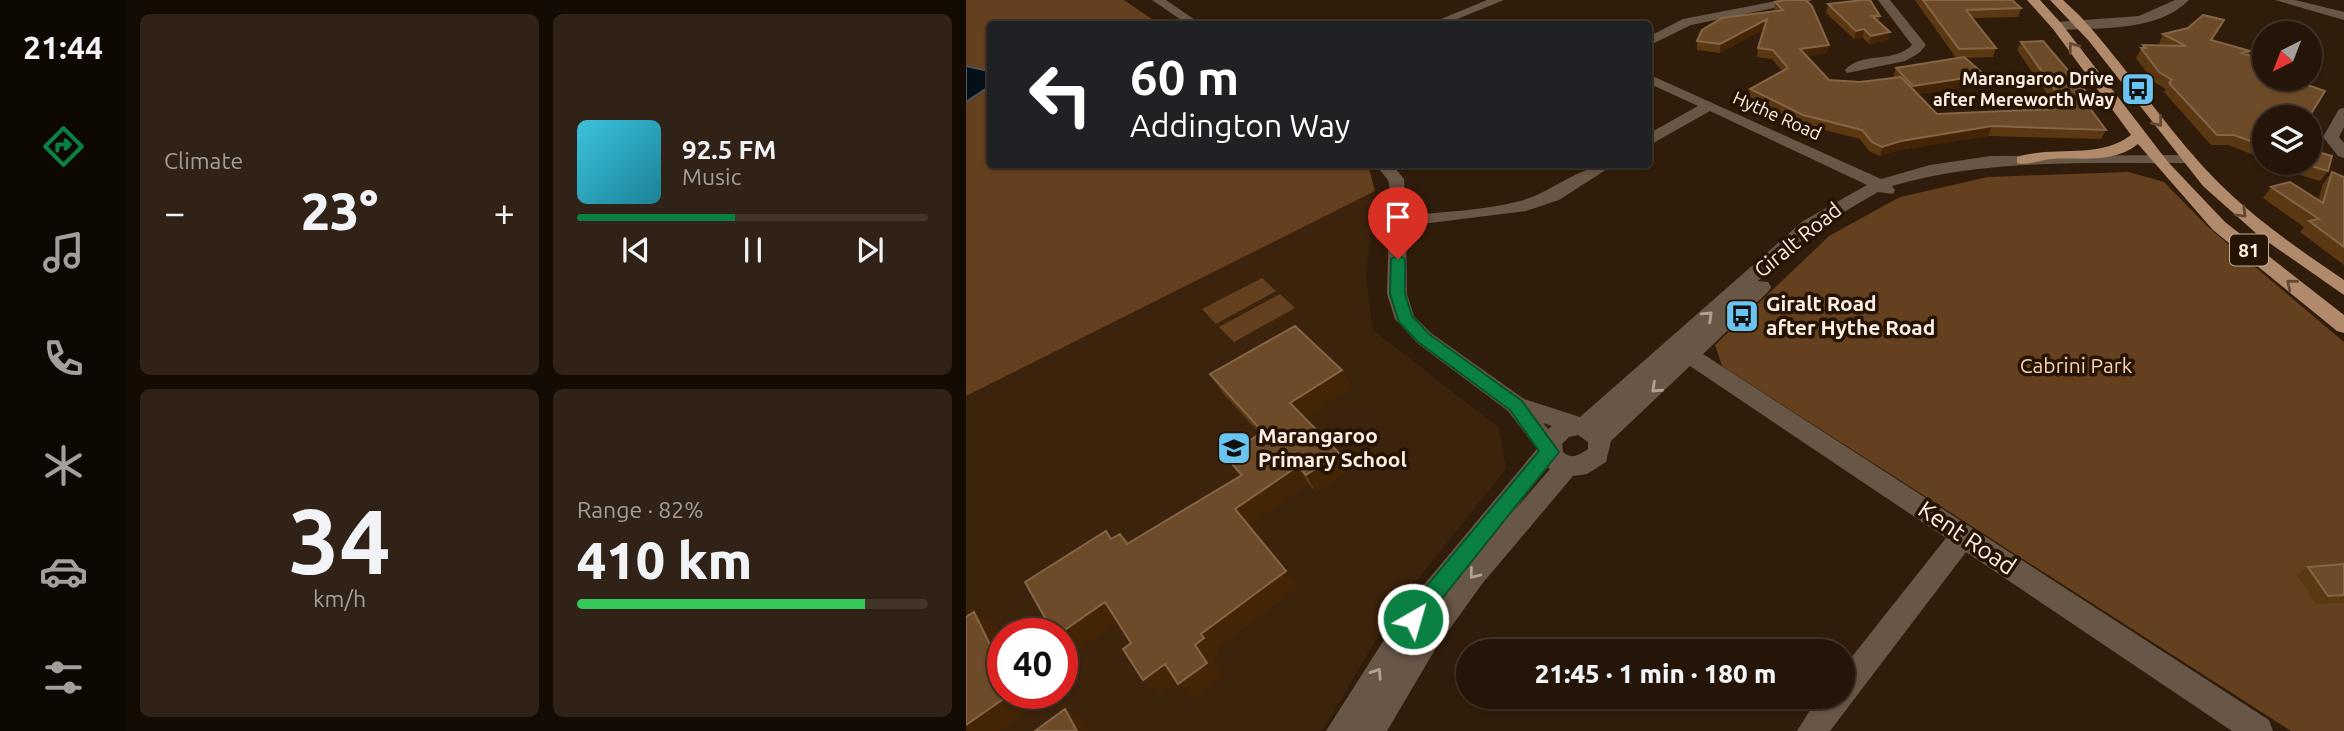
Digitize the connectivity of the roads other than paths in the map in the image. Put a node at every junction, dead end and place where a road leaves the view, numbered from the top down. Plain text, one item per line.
1 (1147, 0) edge
2 (1158, 0) edge
3 (1498, 0) edge
4 (1807, 0) edge
5 (1884, 0) edge
6 (2033, 0) edge
7 (2056, 0) edge
8 (2183, 0) edge
9 (2284, 0) edge
10 (1739, 4) edge
11 (2344, 16) edge
12 (1178, 21) edge
13 (1190, 21) edge
14 (1443, 21) edge
15 (2078, 22) junction
16 (2054, 23) junction
17 (1652, 40) edge
18 (1852, 70) dead end
19 (1652, 80) edge
20 (1708, 106) junction
21 (2344, 112) edge
22 (2139, 136) junction
23 (1652, 139) edge
24 (2344, 153) edge
25 (2023, 160) junction
26 (2160, 162) junction
27 (2190, 162) junction
28 (1600, 168) edge
29 (1392, 169) edge
30 (1883, 188) junction
31 (1399, 222) junction
32 (2344, 289) edge
33 (2344, 326) edge
34 (1683, 350) junction
35 (1516, 405) junction
36 (1588, 431) junction
37 (1556, 456) junction
38 (1963, 536) junction
39 (1855, 676) edge
40 (1828, 709) edge
41 (1341, 731) edge
42 (1370, 731) edge
43 (1812, 731) edge
44 (2258, 731) edge

1 - 12 street
2 - 13 street
3 - 14 street
4 - 10 street
5 - 18 street
6 - 16 main road, 81
7 - 15 main road, 81
8 - 15 street
9 - 11 street
10 - 17 street
15 - 16 street
15 -> 27 main road, 81
22 -> 16 main road, 81
19 - 20 street, Hythe Road
20 - 23 street
20 - 30 street, Hythe Road
21 - 24 street
22 - 25 main road
22 - 26 main road, 81
25 - 26 street, Giralt Road
25 - 30 street, Giralt Road
26 - 27 street, Giralt Road
26 - 30 street, Giralt Road
33 -> 26 main road, 81
27 -> 32 main road, 81
28 - 31 street
29 - 31 street
30 - 34 street, Giralt Road
31 - 35 street
34 - 36 street, Giralt Road
34 - 38 street, Kent Road
35 - 36 street
35 - 37 street
36 - 37 street
36 - 37 street
41 -> 37 street
37 -> 42 street
38 - 39 street
38 - 44 street, Kent Road
40 - 43 street

